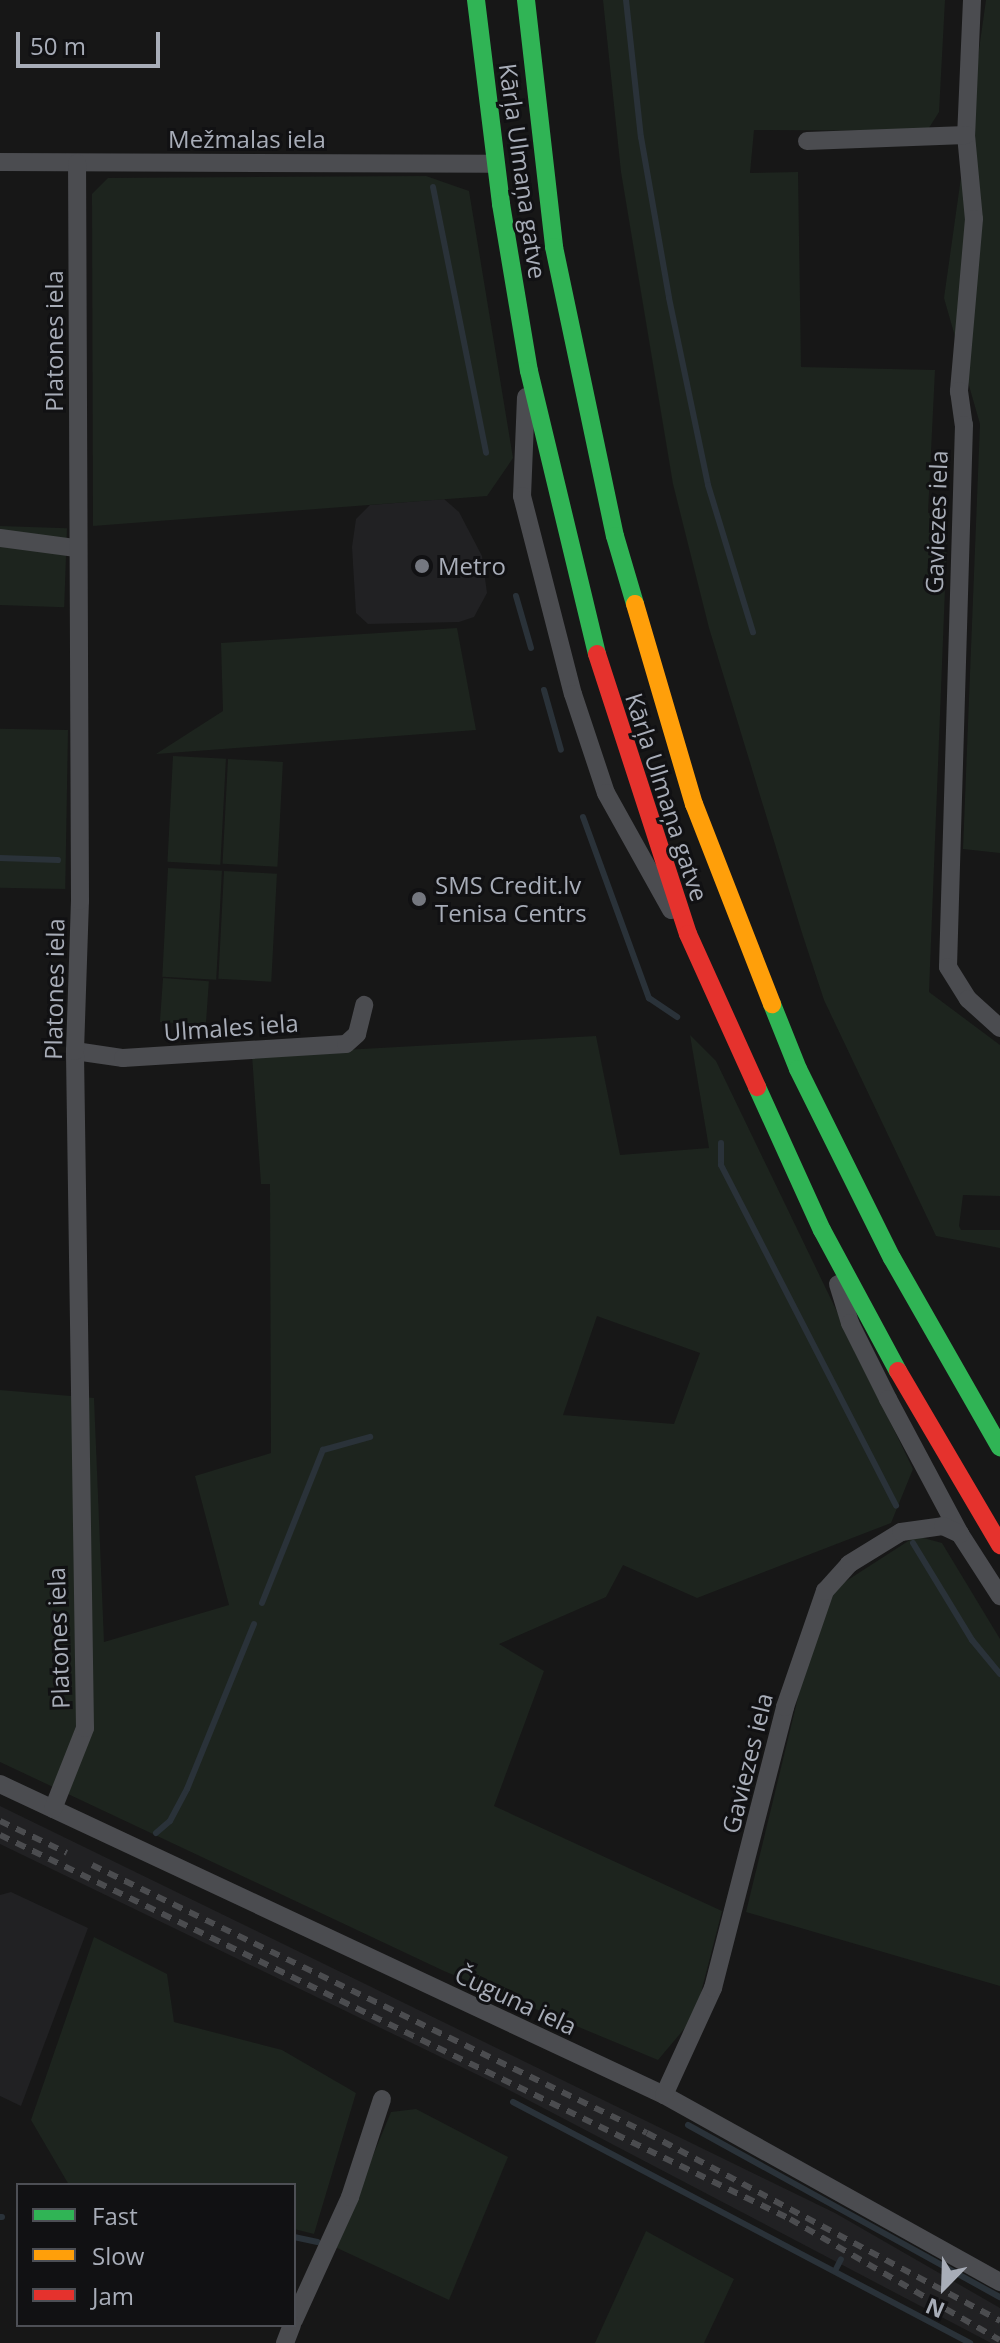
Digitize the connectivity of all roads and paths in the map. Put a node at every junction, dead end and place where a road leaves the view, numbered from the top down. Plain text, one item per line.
1 (466, 0) edge
2 (476, 0) edge
3 (526, 0) edge
4 (972, 0) edge
5 (479, 39) junction
6 (966, 135) junction
7 (807, 141) dead end
8 (0, 162) edge
9 (77, 163) junction
10 (495, 164) junction
11 (529, 371) junction
12 (0, 538) edge
13 (76, 548) junction
14 (688, 934) junction
15 (364, 1005) dead end
16 (1000, 1028) edge
17 (75, 1051) junction
18 (822, 1230) junction
19 (999, 1442) edge
20 (960, 1534) junction
21 (1000, 1545) edge
22 (1000, 1596) edge
23 (0, 1784) edge
24 (53, 1809) junction
25 (664, 2095) junction
26 (382, 2099) dead end
27 (1000, 2282) edge
28 (296, 2316) edge

1 - 5 street
2 - 5 highway, Kārļa Ulmaņa gatve
3 - 19 highway, Kārļa Ulmaņa gatve
4 - 6 street, Gaviezes iela
5 - 10 highway, Kārļa Ulmaņa gatve
6 - 7 street
6 - 16 street, Gaviezes iela
8 - 9 street, Mežmalas iela
9 - 10 street, Mežmalas iela
9 - 13 street, Platones iela
10 - 11 highway, Kārļa Ulmaņa gatve
11 - 14 highway, Kārļa Ulmaņa gatve
11 - 14 street
12 - 13 street
13 - 17 street, Platones iela
14 - 18 highway, Kārļa Ulmaņa gatve
15 - 17 street, Ulmales iela
17 - 24 street, Platones iela
18 - 20 street
18 - 21 highway, Kārļa Ulmaņa gatve
20 - 22 street
20 - 25 street, Gaviezes iela
23 - 24 street, Čuguna iela
24 - 25 street, Čuguna iela
25 - 27 street, Čuguna iela
26 - 28 street

